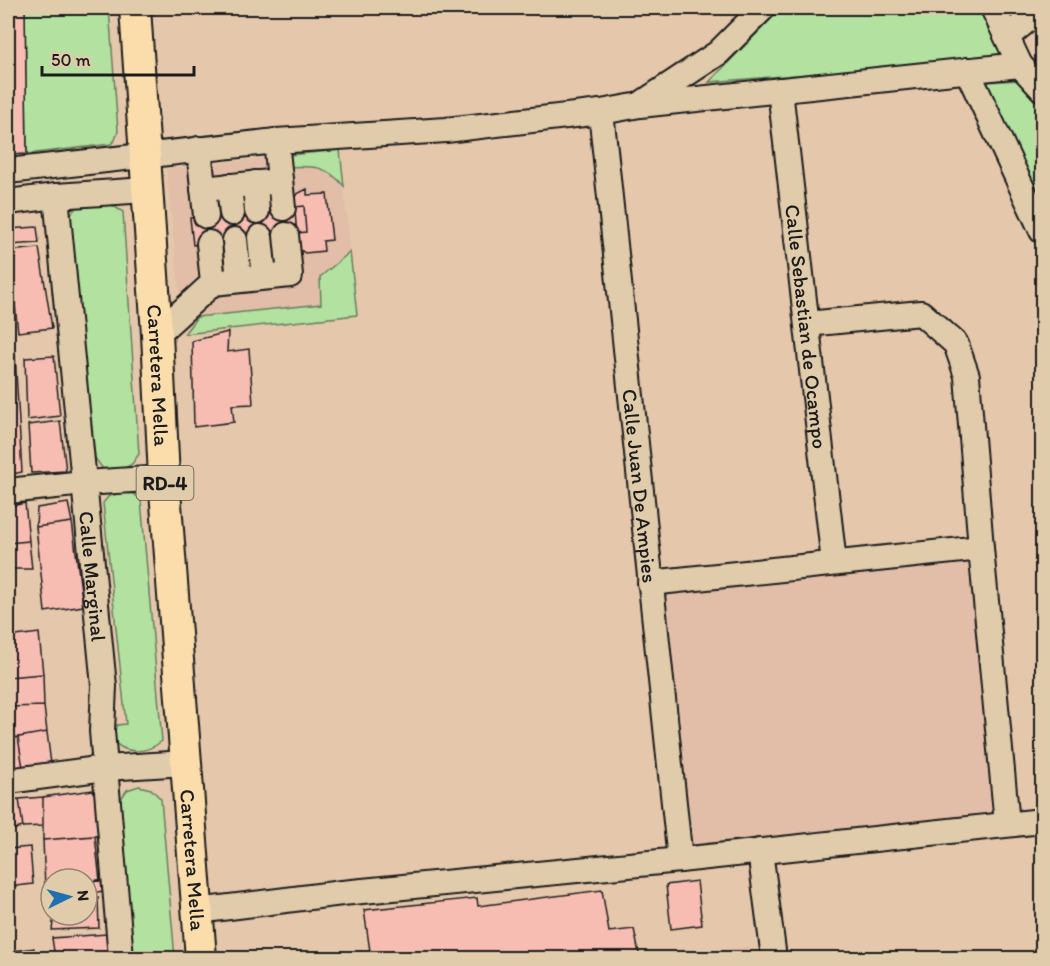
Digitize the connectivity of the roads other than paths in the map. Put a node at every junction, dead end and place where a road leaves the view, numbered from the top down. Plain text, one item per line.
1 (135, 8) edge
2 (763, 8) edge
3 (993, 8) edge
4 (1042, 8) edge
5 (1007, 37) junction
6 (1020, 65) junction
7 (967, 70) junction
8 (1042, 89) edge
9 (780, 90) junction
10 (640, 105) junction
11 (601, 112) junction
12 (276, 141) junction
13 (199, 149) junction
14 (143, 156) junction
15 (8, 171) edge
16 (280, 181) junction
17 (255, 183) junction
18 (229, 186) junction
19 (203, 189) junction
20 (146, 190) junction
21 (56, 196) junction
22 (8, 202) edge
23 (283, 208) dead end
24 (257, 211) dead end
25 (232, 213) dead end
26 (206, 216) dead end
27 (1042, 231) edge
28 (286, 235) dead end
29 (260, 237) dead end
30 (235, 240) dead end
31 (209, 243) dead end
32 (264, 278) junction
33 (239, 280) junction
34 (213, 283) junction
35 (807, 324) junction
36 (157, 334) junction
37 (164, 478) junction
38 (84, 483) junction
39 (8, 491) edge
40 (981, 548) junction
41 (834, 563) junction
42 (650, 583) junction
43 (186, 763) junction
44 (105, 768) junction
45 (8, 781) edge
46 (1042, 821) edge
47 (1007, 824) junction
48 (760, 851) junction
49 (680, 860) junction
50 (197, 911) junction
51 (122, 958) edge
52 (201, 958) edge
53 (774, 958) edge

1 - 14 main road, Carretera Mella / RD-4
2 - 10 street
3 - 5 street
4 - 5 street
5 - 6 street
6 - 7 street
6 - 8 street
7 - 9 street
7 - 27 street
9 - 10 street
9 - 35 street, Calle Sebastian de Ocampo
10 - 11 street
11 - 12 street
11 - 42 street, Calle Juan De Ampies
12 - 13 street
12 - 16 street
13 - 14 street
13 - 19 street
14 - 15 street
14 - 20 main road, Carretera Mella / RD-4
16 - 17 street
16 - 23 street
17 - 18 street
17 - 24 street
18 - 19 street
18 - 25 street
19 - 26 street
20 - 21 street
20 - 36 main road, Carretera Mella / RD-4
21 - 22 street
21 - 38 street, Calle Marginal
28 - 32 street
29 - 32 street
30 - 33 street
31 - 34 street
32 - 33 street
33 - 34 street
34 - 36 street
35 - 40 street
35 - 41 street, Calle Sebastian de Ocampo
36 - 37 main road, Carretera Mella / RD-4
37 - 38 street
37 - 43 main road, Carretera Mella / RD-4
38 - 39 street
38 - 44 street, Calle Marginal
40 - 41 street
40 - 47 street
41 - 42 street
42 - 49 street, Calle Juan De Ampies
43 - 44 street
43 - 50 main road, Carretera Mella / RD-4
44 - 45 street
44 - 51 street, Calle Marginal
46 - 47 street
47 - 48 street
48 - 49 street
48 - 53 street
49 - 50 street
50 - 52 main road, Carretera Mella / RD-4

